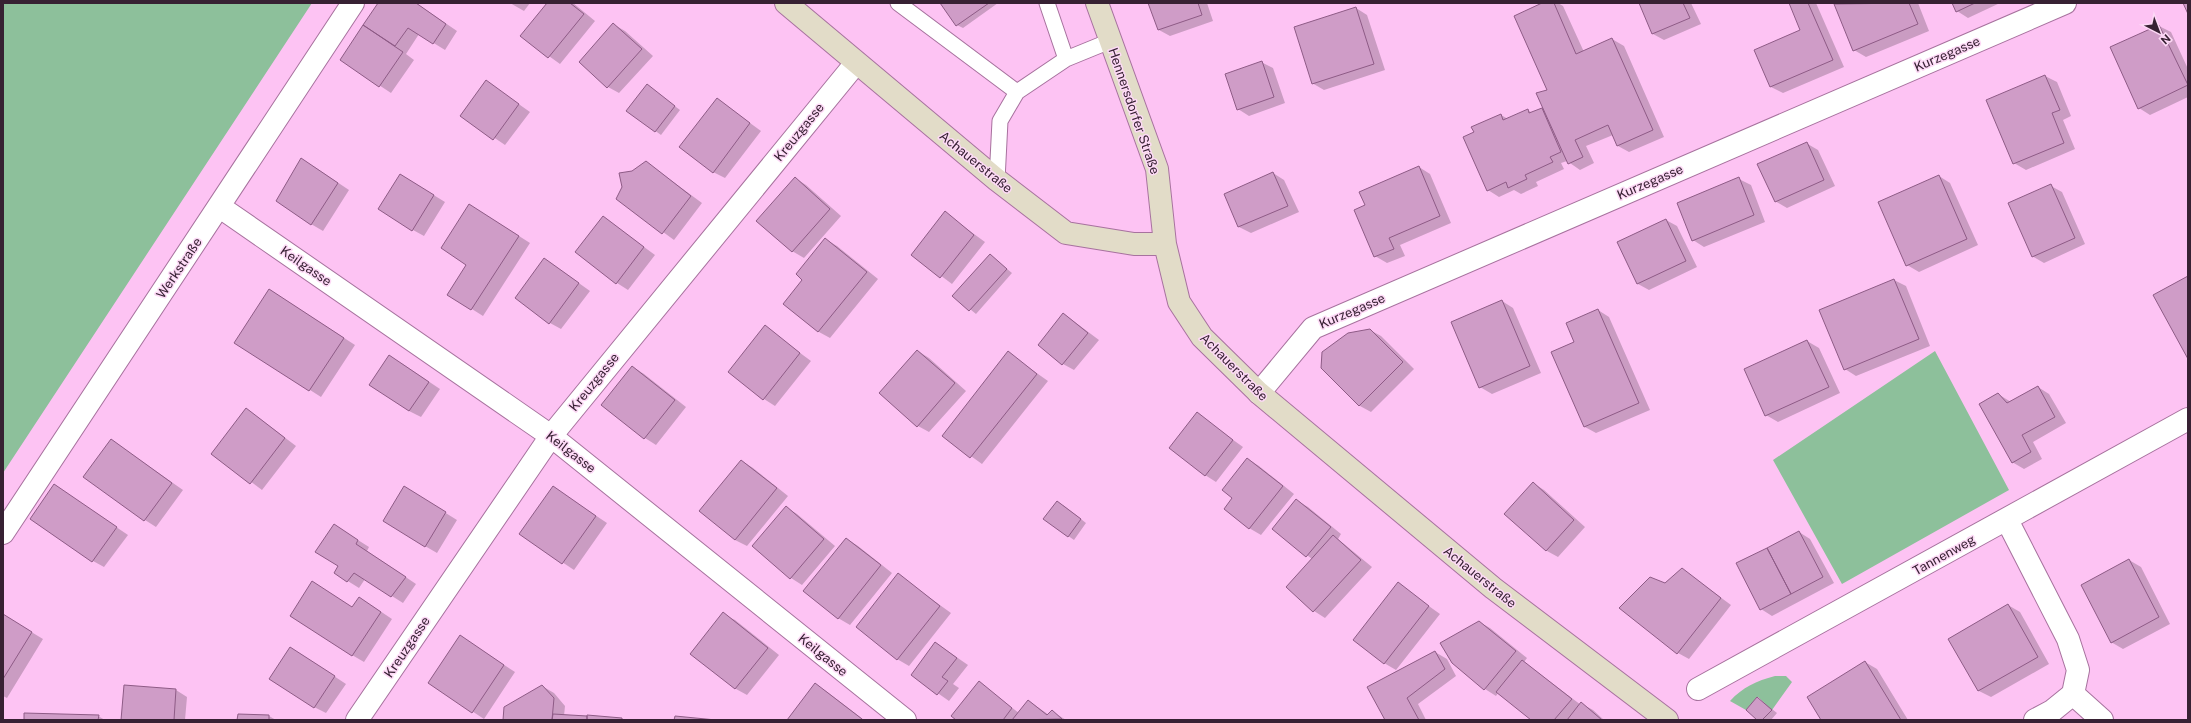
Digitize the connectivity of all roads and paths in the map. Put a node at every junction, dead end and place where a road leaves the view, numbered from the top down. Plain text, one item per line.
1 (354, 3) edge
2 (786, 3) edge
3 (898, 3) edge
4 (1047, 3) edge
5 (1097, 3) edge
6 (2065, 3) edge
7 (1110, 41) junction
8 (1066, 58) junction
9 (856, 63) junction
10 (1017, 92) junction
11 (997, 180) junction
12 (220, 207) junction
13 (1165, 244) junction
14 (1259, 393) junction
15 (2188, 419) edge
16 (551, 436) junction
17 (2007, 520) junction
18 (3, 533) edge
19 (1698, 689) dead end
20 (2073, 694) junction
21 (357, 720) edge
22 (905, 720) edge
23 (1667, 720) edge
24 (2035, 720) edge
25 (2102, 720) edge

1 - 12 street, Werkstraße
2 - 9 street, Achauerstraße
3 - 10 lane
4 - 8 lane
5 - 7 street, Hennersdorfer Straße
6 - 14 street, Kurzegasse
7 - 8 lane
7 - 13 street, Hennersdorfer Straße
8 - 10 lane
9 - 11 street, Achauerstraße
9 - 16 street, Kreuzgasse
10 - 11 lane
11 - 13 street, Achauerstraße
12 - 16 street, Keilgasse
12 - 18 street, Werkstraße
13 - 14 street, Achauerstraße
14 - 23 street, Achauerstraße
15 - 17 street, Tannenweg
16 - 21 street, Kreuzgasse
16 - 22 street, Keilgasse
17 - 19 street, Tannenweg
17 - 20 street
20 - 24 street
20 - 25 street

